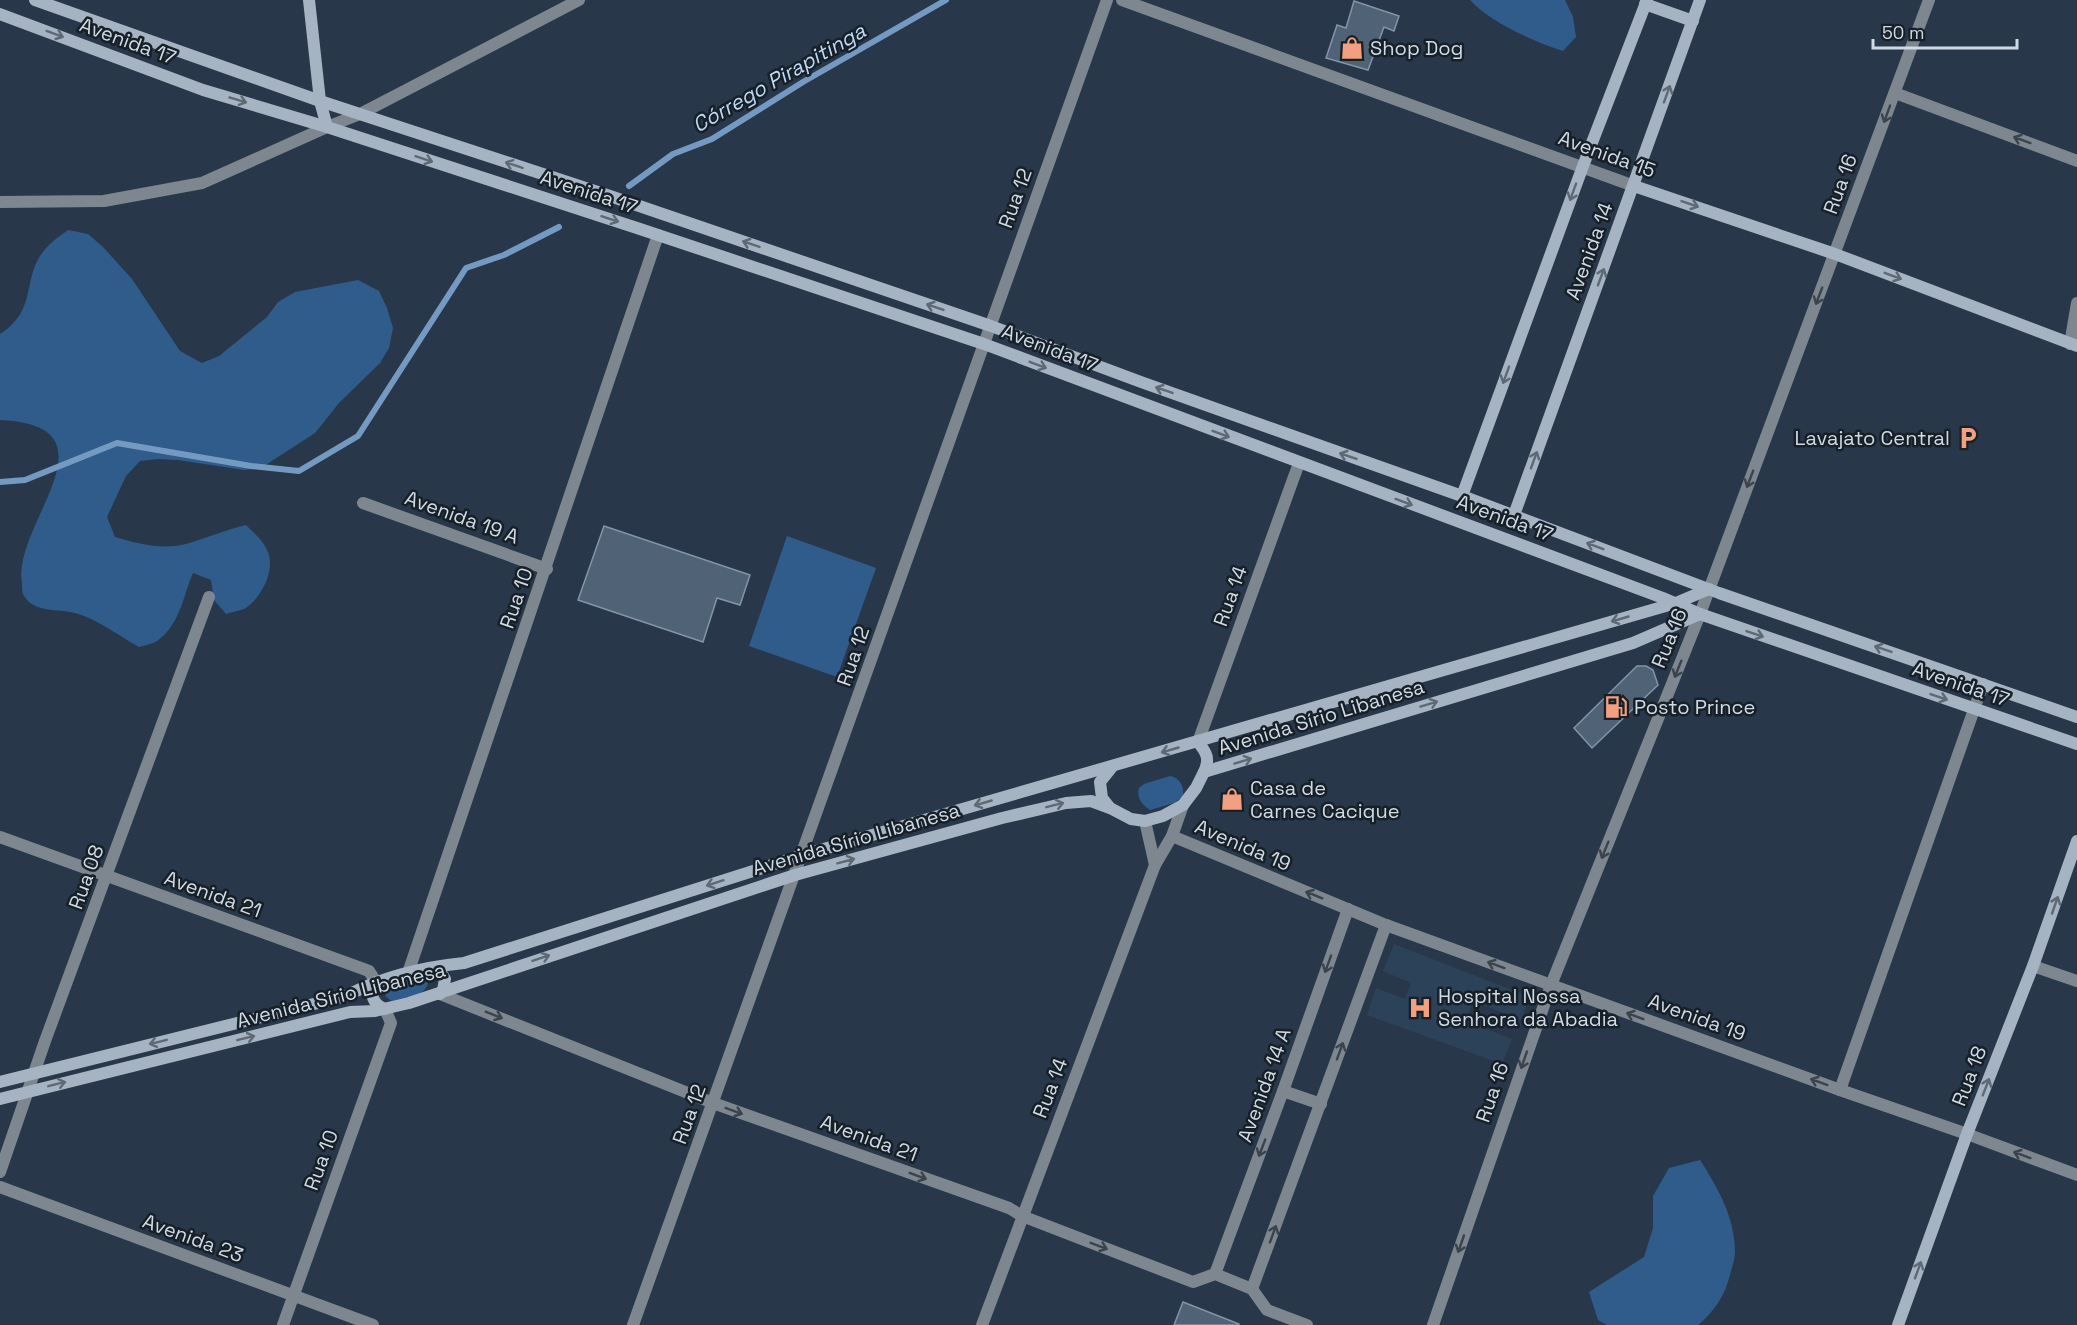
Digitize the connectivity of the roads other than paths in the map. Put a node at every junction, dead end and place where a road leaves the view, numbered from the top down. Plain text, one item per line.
1 (35, 0) edge
2 (309, 0) edge
3 (579, 0) edge
4 (1107, 0) edge
5 (1122, 0) edge
6 (1700, 0) edge
7 (1929, 0) edge
8 (1646, 2) edge
9 (0, 14) edge
10 (1693, 21) junction
11 (1895, 93) junction
12 (320, 101) junction
13 (360, 114) junction
14 (327, 127) junction
15 (2077, 160) edge
16 (1583, 165) junction
17 (1634, 186) junction
18 (0, 202) edge
19 (646, 208) junction
20 (679, 220) junction
21 (640, 229) junction
22 (658, 235) junction
23 (673, 240) junction
24 (1835, 254) junction
25 (2077, 303) edge
26 (990, 326) junction
27 (984, 344) junction
28 (2073, 345) edge
29 (1299, 463) junction
30 (1462, 496) junction
31 (363, 502) dead end
32 (1514, 515) junction
33 (547, 568) junction
34 (1709, 589) junction
35 (209, 597) dead end
36 (1676, 603) junction
37 (1700, 614) junction
38 (1983, 684) junction
39 (1974, 709) junction
40 (2077, 717) edge
41 (1198, 742) junction
42 (2077, 744) edge
43 (1112, 767) junction
44 (1204, 772) junction
45 (1183, 805) junction
46 (1110, 808) junction
47 (1145, 821) junction
48 (1172, 836) junction
49 (0, 837) edge
50 (2077, 841) edge
51 (803, 855) junction
52 (1155, 865) junction
53 (795, 875) junction
54 (107, 877) junction
55 (1348, 909) junction
56 (1386, 925) junction
57 (2033, 966) junction
58 (433, 968) junction
59 (408, 973) junction
60 (2077, 981) edge
61 (376, 982) junction
62 (1551, 985) junction
63 (440, 994) junction
64 (385, 1008) junction
65 (34, 1072) junction
66 (0, 1082) edge
67 (1840, 1090) junction
68 (1283, 1091) junction
69 (28, 1092) junction
70 (0, 1100) edge
71 (713, 1103) junction
72 (1321, 1104) junction
73 (1967, 1134) junction
74 (0, 1172) edge
75 (2077, 1175) edge
76 (0, 1187) edge
77 (1022, 1216) junction
78 (1215, 1274) junction
79 (1252, 1289) junction
80 (294, 1295) junction
81 (283, 1325) edge
82 (373, 1325) edge
83 (633, 1325) edge
84 (982, 1325) edge
85 (1307, 1325) edge
86 (1433, 1325) edge
87 (1898, 1325) edge

1 - 12 main road, Avenida 17
2 - 12 main road
3 - 13 street
4 - 26 street, Rua 12
5 - 16 street, Avenida 15
6 - 10 main road, Avenida 14
7 - 11 street, Rua 16
8 - 10 main road
8 - 16 main road, Avenida 14
9 -> 14 main road, Avenida 17
17 -> 10 main road, Avenida 14
15 -> 11 street
11 -> 24 street, Rua 16
12 - 13 main road, Avenida 17
12 - 14 main road
13 - 14 street
19 -> 13 main road, Avenida 17
14 - 18 street
14 -> 21 main road, Avenida 17
16 - 17 street, Avenida 15
16 -> 30 main road, Avenida 14
17 -> 24 main road, Avenida 15
32 -> 17 main road, Avenida 14
19 - 20 main road, Avenida 17
19 - 21 main road
20 - 23 main road
26 -> 20 main road, Avenida 17
21 - 22 main road, Avenida 17
22 - 23 main road, Avenida 17
22 - 33 street, Rua 10
23 - 27 main road, Avenida 17
24 -> 28 main road, Avenida 15
24 -> 34 street, Rua 16
25 - 28 street
26 - 27 street, Rua 12
30 -> 26 main road, Avenida 17
27 -> 29 main road, Avenida 17
27 - 51 street, Rua 12
29 -> 36 main road, Avenida 17
29 - 41 street, Rua 14
30 - 32 main road, Avenida 17
31 - 33 street, Avenida 19 A
34 -> 32 main road, Avenida 17
33 - 59 street, Rua 10
34 - 36 main road, Avenida Sírio Libanesa
34 - 37 street, Rua 16
38 -> 34 main road, Avenida 17
35 - 54 street, Rua 08
36 - 37 main road, Avenida 17
36 -> 41 main road, Avenida Sírio Libanesa
37 -> 39 main road, Avenida 17
44 -> 37 main road, Avenida Sírio Libanesa
37 -> 62 street, Rua 16
38 - 39 street
38 - 40 main road, Avenida 17
39 - 42 main road, Avenida 17
39 - 67 street
41 -> 43 main road, Avenida Sírio Libanesa
41 - 44 main road
43 - 46 main road
43 -> 51 main road, Avenida Sírio Libanesa
44 - 45 main road, Avenida Sírio Libanesa
45 - 47 main road
45 - 48 street, Rua 14
46 - 47 main road, Avenida Sírio Libanesa
53 -> 46 main road, Avenida Sírio Libanesa
47 - 52 street
48 - 52 street, Rua 14
55 -> 48 street, Avenida 19
49 - 54 street, Avenida 21
57 -> 50 main road, Rua 18
51 - 53 street, Rua 12
51 -> 58 main road, Avenida Sírio Libanesa
52 - 77 street, Rua 14
63 -> 53 main road, Avenida Sírio Libanesa
53 - 71 street, Rua 12
54 - 61 street, Avenida 21
54 - 65 street, Rua 08
55 - 56 street, Avenida 19
55 -> 68 street, Avenida 14 A
62 -> 56 street, Avenida 19
72 -> 56 street
57 - 60 street
73 -> 57 main road, Rua 18
58 - 59 main road, Avenida Sírio Libanesa
58 - 63 main road
59 - 61 main road, Avenida Sírio Libanesa
61 - 64 main road
61 -> 65 main road, Avenida Sírio Libanesa
67 -> 62 street, Avenida 19
62 -> 86 street, Rua 16
63 - 64 main road, Avenida Sírio Libanesa
63 -> 71 street, Avenida 21
69 -> 64 main road, Avenida Sírio Libanesa
64 - 80 street, Rua 10
65 - 66 main road, Avenida Sírio Libanesa
65 - 69 street, Rua 08
67 - 73 street, Avenida 19
68 - 72 street
68 -> 78 street, Avenida 14 A
69 - 70 main road, Avenida Sírio Libanesa
69 - 74 street, Rua 08
71 -> 77 street, Avenida 21
71 - 83 street, Rua 12
79 -> 72 street
75 -> 73 street, Avenida 19
87 -> 73 main road, Rua 18
76 - 80 street, Avenida 23
77 -> 78 street, Avenida 21
77 - 84 street, Rua 14
78 - 79 street
79 - 85 street
80 - 81 street, Rua 10
80 - 82 street, Avenida 23

